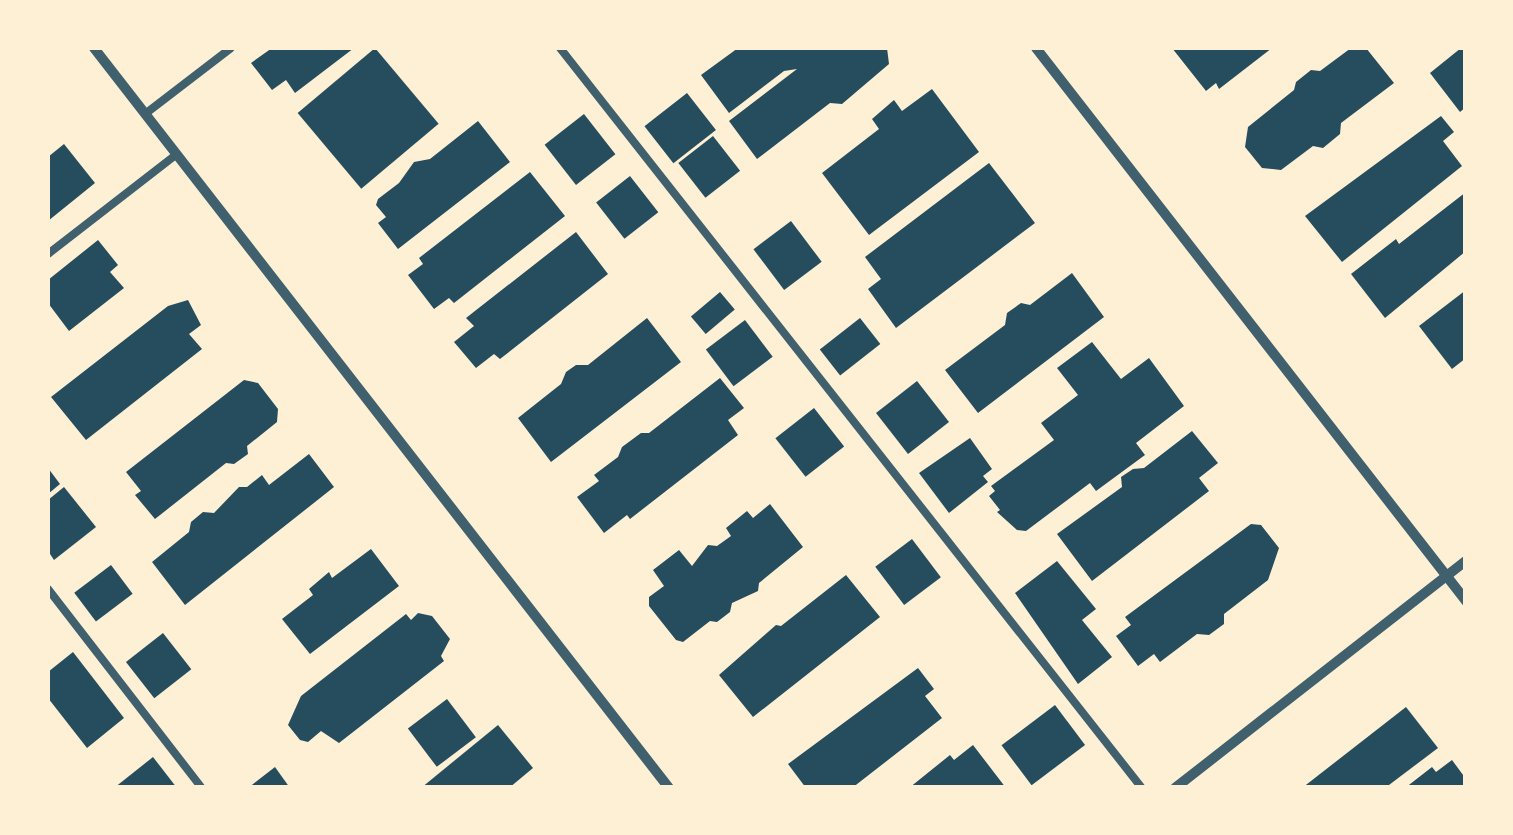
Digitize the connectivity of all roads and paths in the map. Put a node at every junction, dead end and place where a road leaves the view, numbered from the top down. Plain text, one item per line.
1 (94, 48) edge
2 (231, 48) edge
3 (560, 48) edge
4 (1036, 48) edge
5 (146, 114) junction
6 (177, 154) junction
7 (48, 254) edge
8 (1466, 562) edge
9 (1446, 576) junction
10 (48, 590) edge
11 (1466, 601) edge
12 (202, 788) edge
13 (669, 788) edge
14 (1142, 788) edge
15 (1175, 788) edge

1 - 5 street
2 - 5 lane
3 - 14 lane
4 - 9 street
5 - 6 street
6 - 7 lane
6 - 13 street
8 - 9 street
9 - 11 street
9 - 15 street
10 - 12 lane

